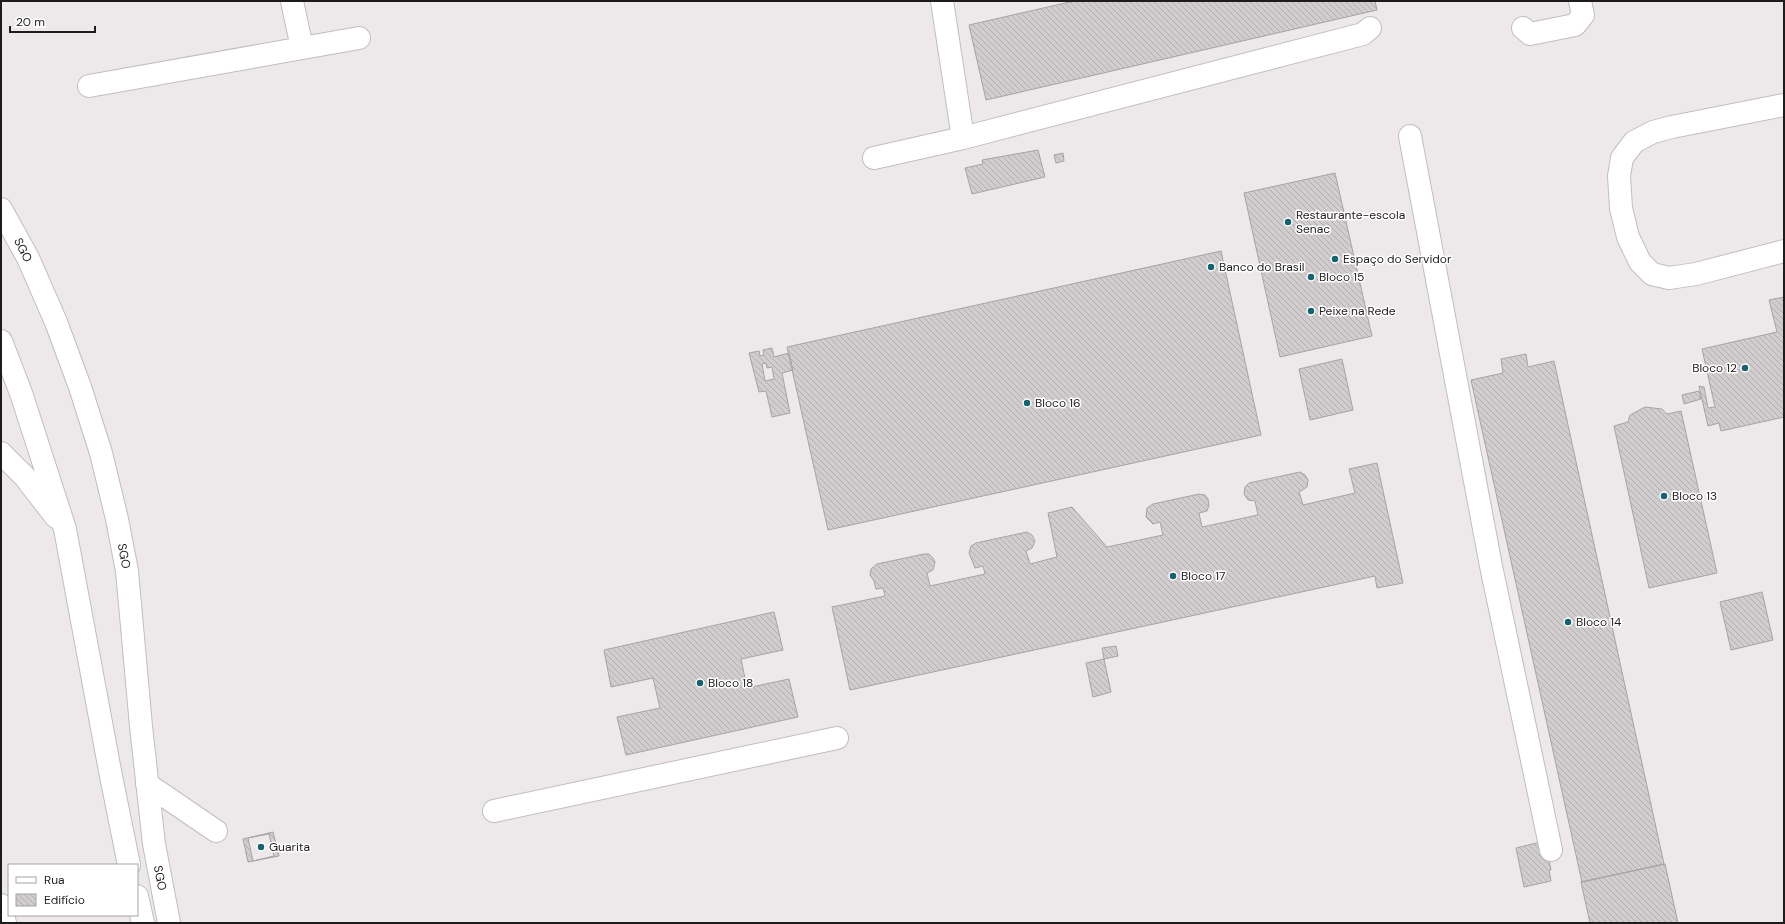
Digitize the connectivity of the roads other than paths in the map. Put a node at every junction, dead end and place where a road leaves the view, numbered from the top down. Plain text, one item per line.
1 (292, 1) edge
2 (942, 1) edge
3 (1580, 1) edge
4 (1370, 28) dead end
5 (1523, 28) dead end
6 (359, 38) dead end
7 (302, 48) junction
8 (89, 86) dead end
9 (1784, 105) edge
10 (1410, 136) dead end
11 (962, 138) junction
12 (874, 158) dead end
13 (1, 209) edge
14 (1784, 251) edge
15 (1, 341) edge
16 (1, 453) edge
17 (65, 529) junction
18 (838, 738) dead end
19 (147, 784) junction
20 (494, 811) dead end
21 (216, 832) dead end
22 (1551, 850) dead end
23 (129, 864) edge
24 (158, 866) junction
25 (138, 873) edge
26 (164, 897) junction
27 (138, 899) edge
28 (1, 905) edge
29 (5, 923) edge
30 (144, 923) edge
31 (169, 923) edge

1 - 7 street
2 - 11 street
3 - 5 street
4 - 11 street
6 - 7 street
7 - 8 street
9 - 14 street
10 - 22 street
11 - 12 street
13 - 19 street, SGO
15 - 17 street
16 - 17 street
17 - 23 street
18 - 20 street
19 - 21 street
19 - 24 street, SGO
24 - 25 street
24 - 26 street, SGO
26 - 27 street
26 - 31 street, SGO
27 - 30 street
28 - 29 street

